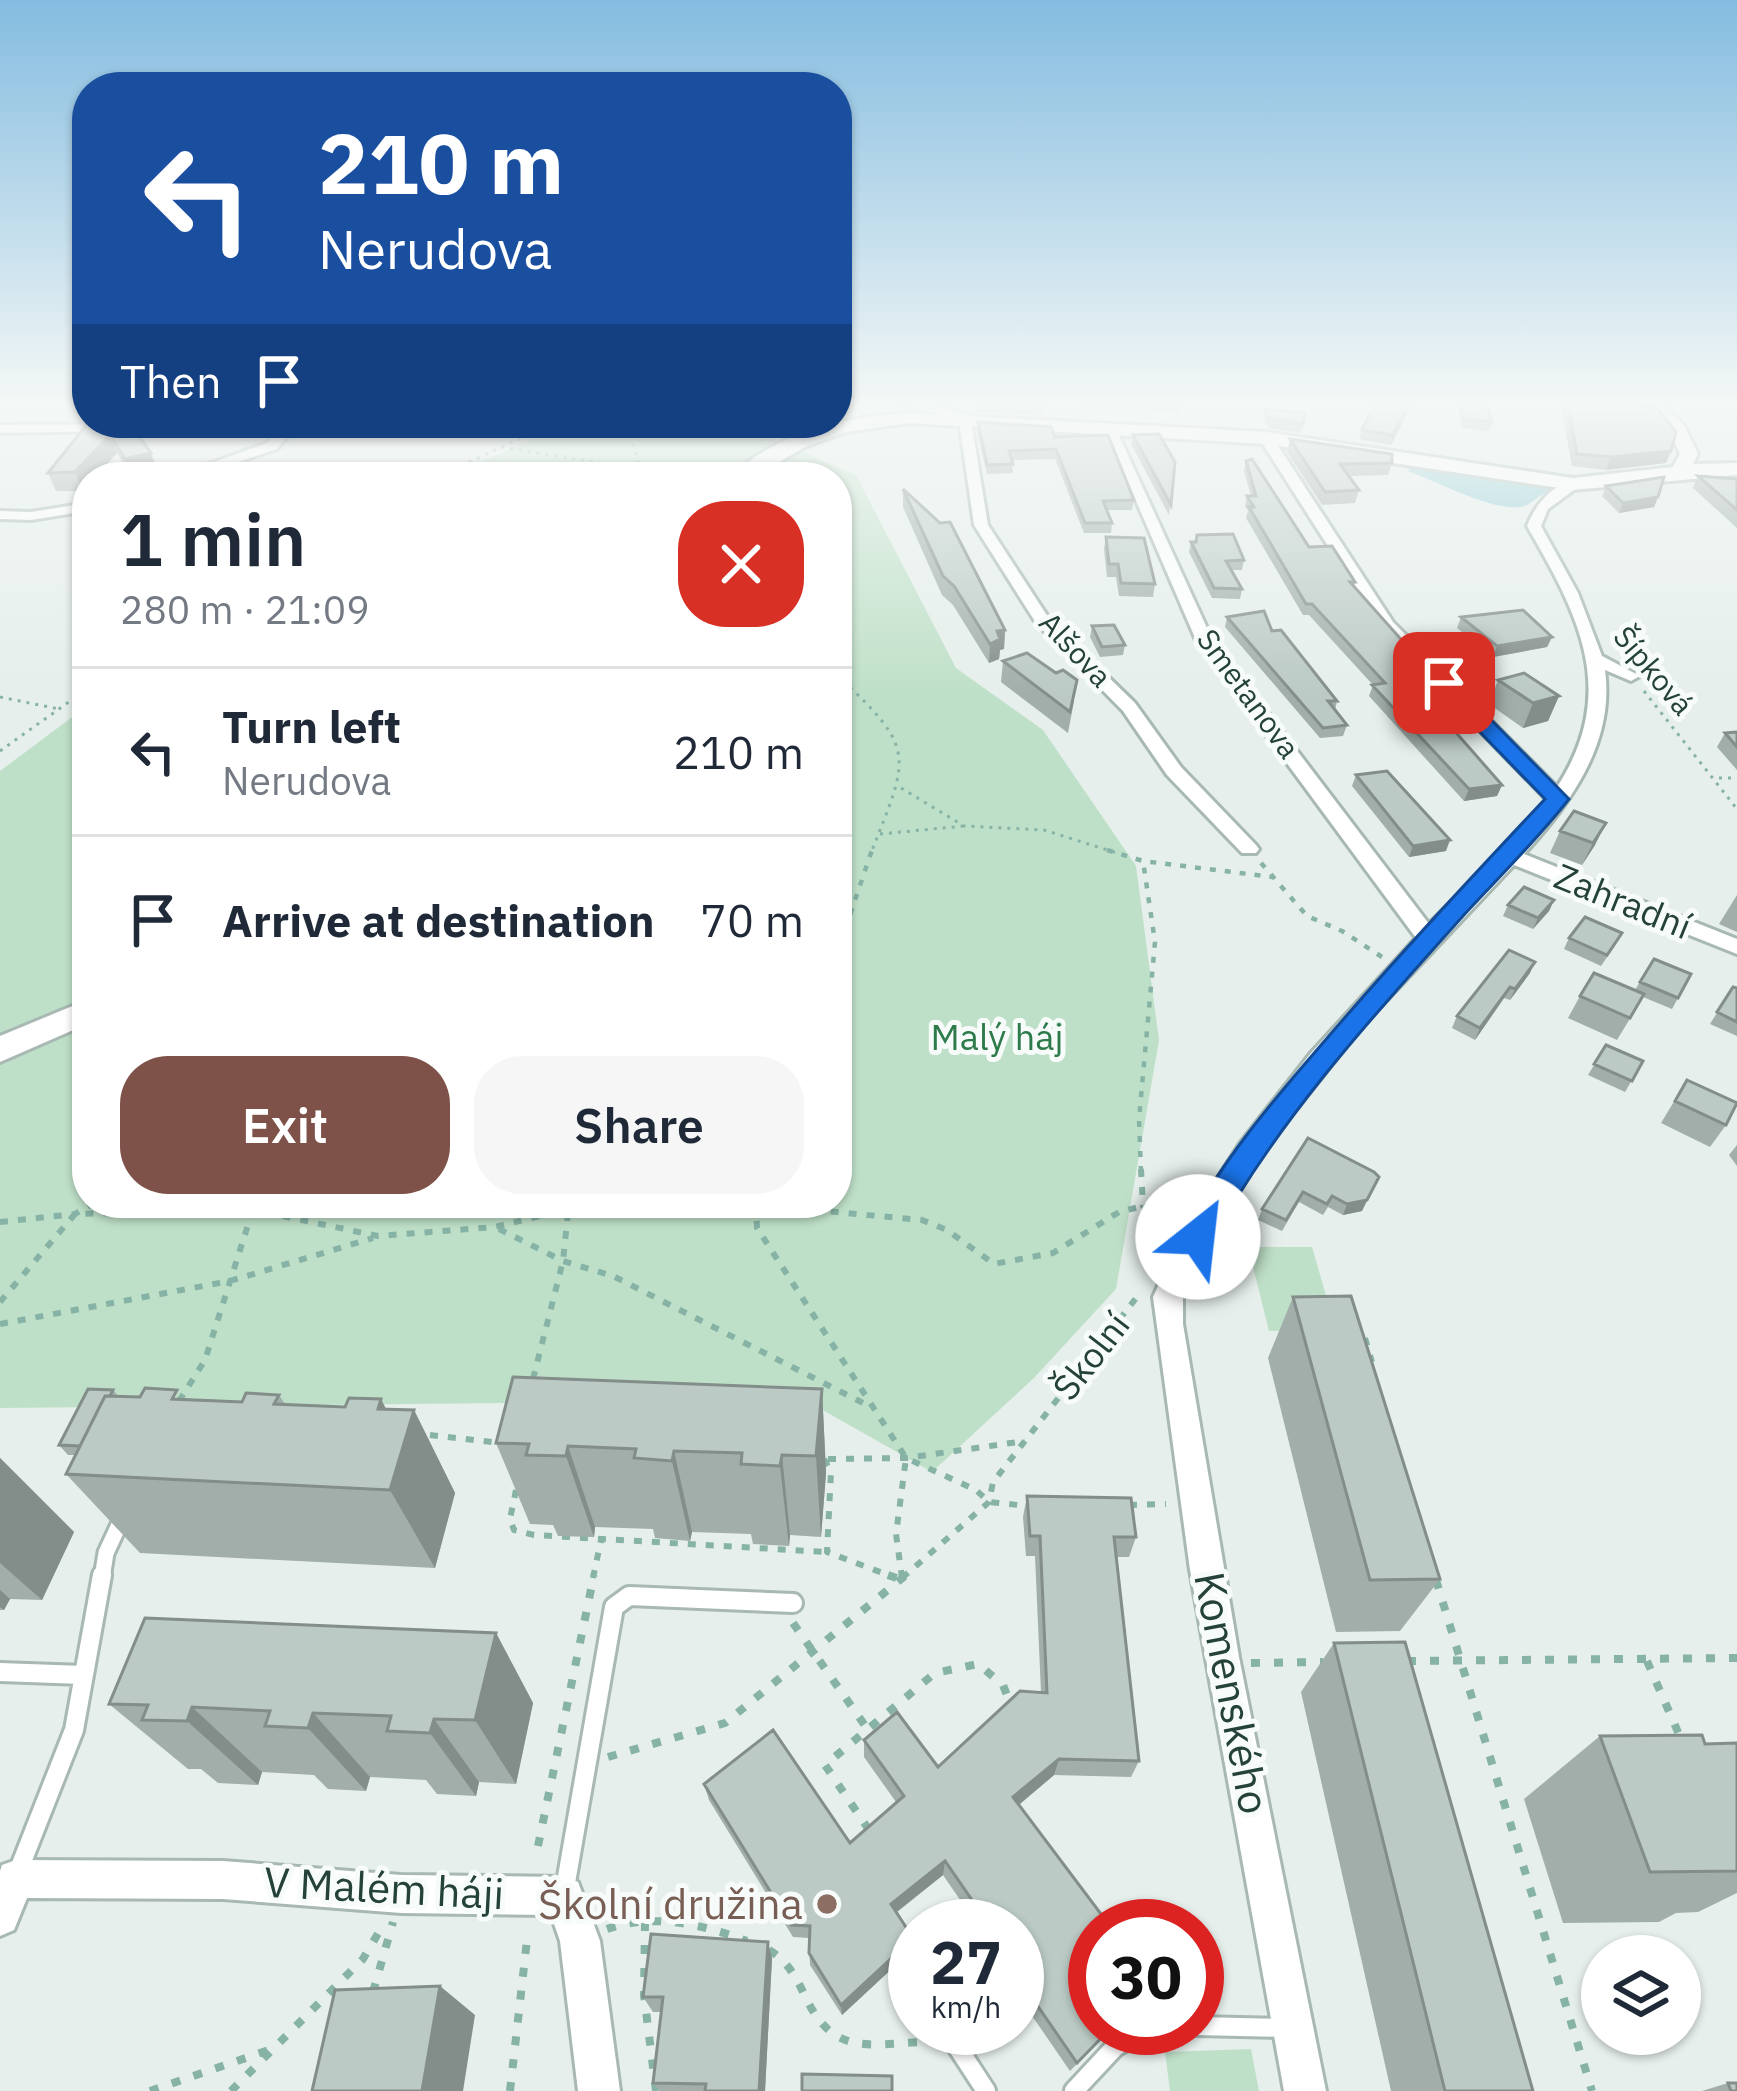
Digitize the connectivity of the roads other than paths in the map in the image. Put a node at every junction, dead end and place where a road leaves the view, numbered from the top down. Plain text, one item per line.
1 (977, 499) edge
2 (1140, 499) edge
3 (1305, 499) edge
4 (1553, 499) edge
5 (72, 509) edge
6 (0, 515) edge
7 (1591, 657) junction
8 (1631, 676) road end
9 (1557, 799) junction
10 (1249, 849) road end
11 (1509, 855) junction
12 (1429, 938) junction
13 (1737, 947) edge
14 (72, 1018) edge
15 (0, 1050) edge
16 (1166, 1293) joint
17 (132, 1497) edge
18 (793, 1603) dead end
19 (0, 1672) edge
20 (83, 1675) junction
21 (16, 1879) junction
22 (564, 1895) junction
23 (0, 1916) edge
24 (1224, 2027) edge
25 (1294, 2029) junction
26 (962, 2055) edge
27 (1108, 2055) edge
28 (599, 2091) edge
29 (986, 2091) edge
30 (1074, 2091) edge
31 (1305, 2091) edge

1 - 10 street, Alšova
2 - 12 street, Smetanova
3 - 9 street
4 - 7 street, Školní
5 - 6 street
7 - 8 street
7 - 9 street, Školní
9 - 11 street, Školní
11 - 12 street, Školní
11 - 13 street, Zahradní
12 - 16 street, Školní
14 - 15 street
16 - 25 street, Komenského
17 - 20 lane
18 - 22 lane
19 - 20 lane
20 - 21 lane
21 - 22 street, V Malém háji
21 - 23 street
22 - 28 street
24 - 25 lane
25 - 31 street, Komenského
26 - 29 lane
27 - 30 lane

